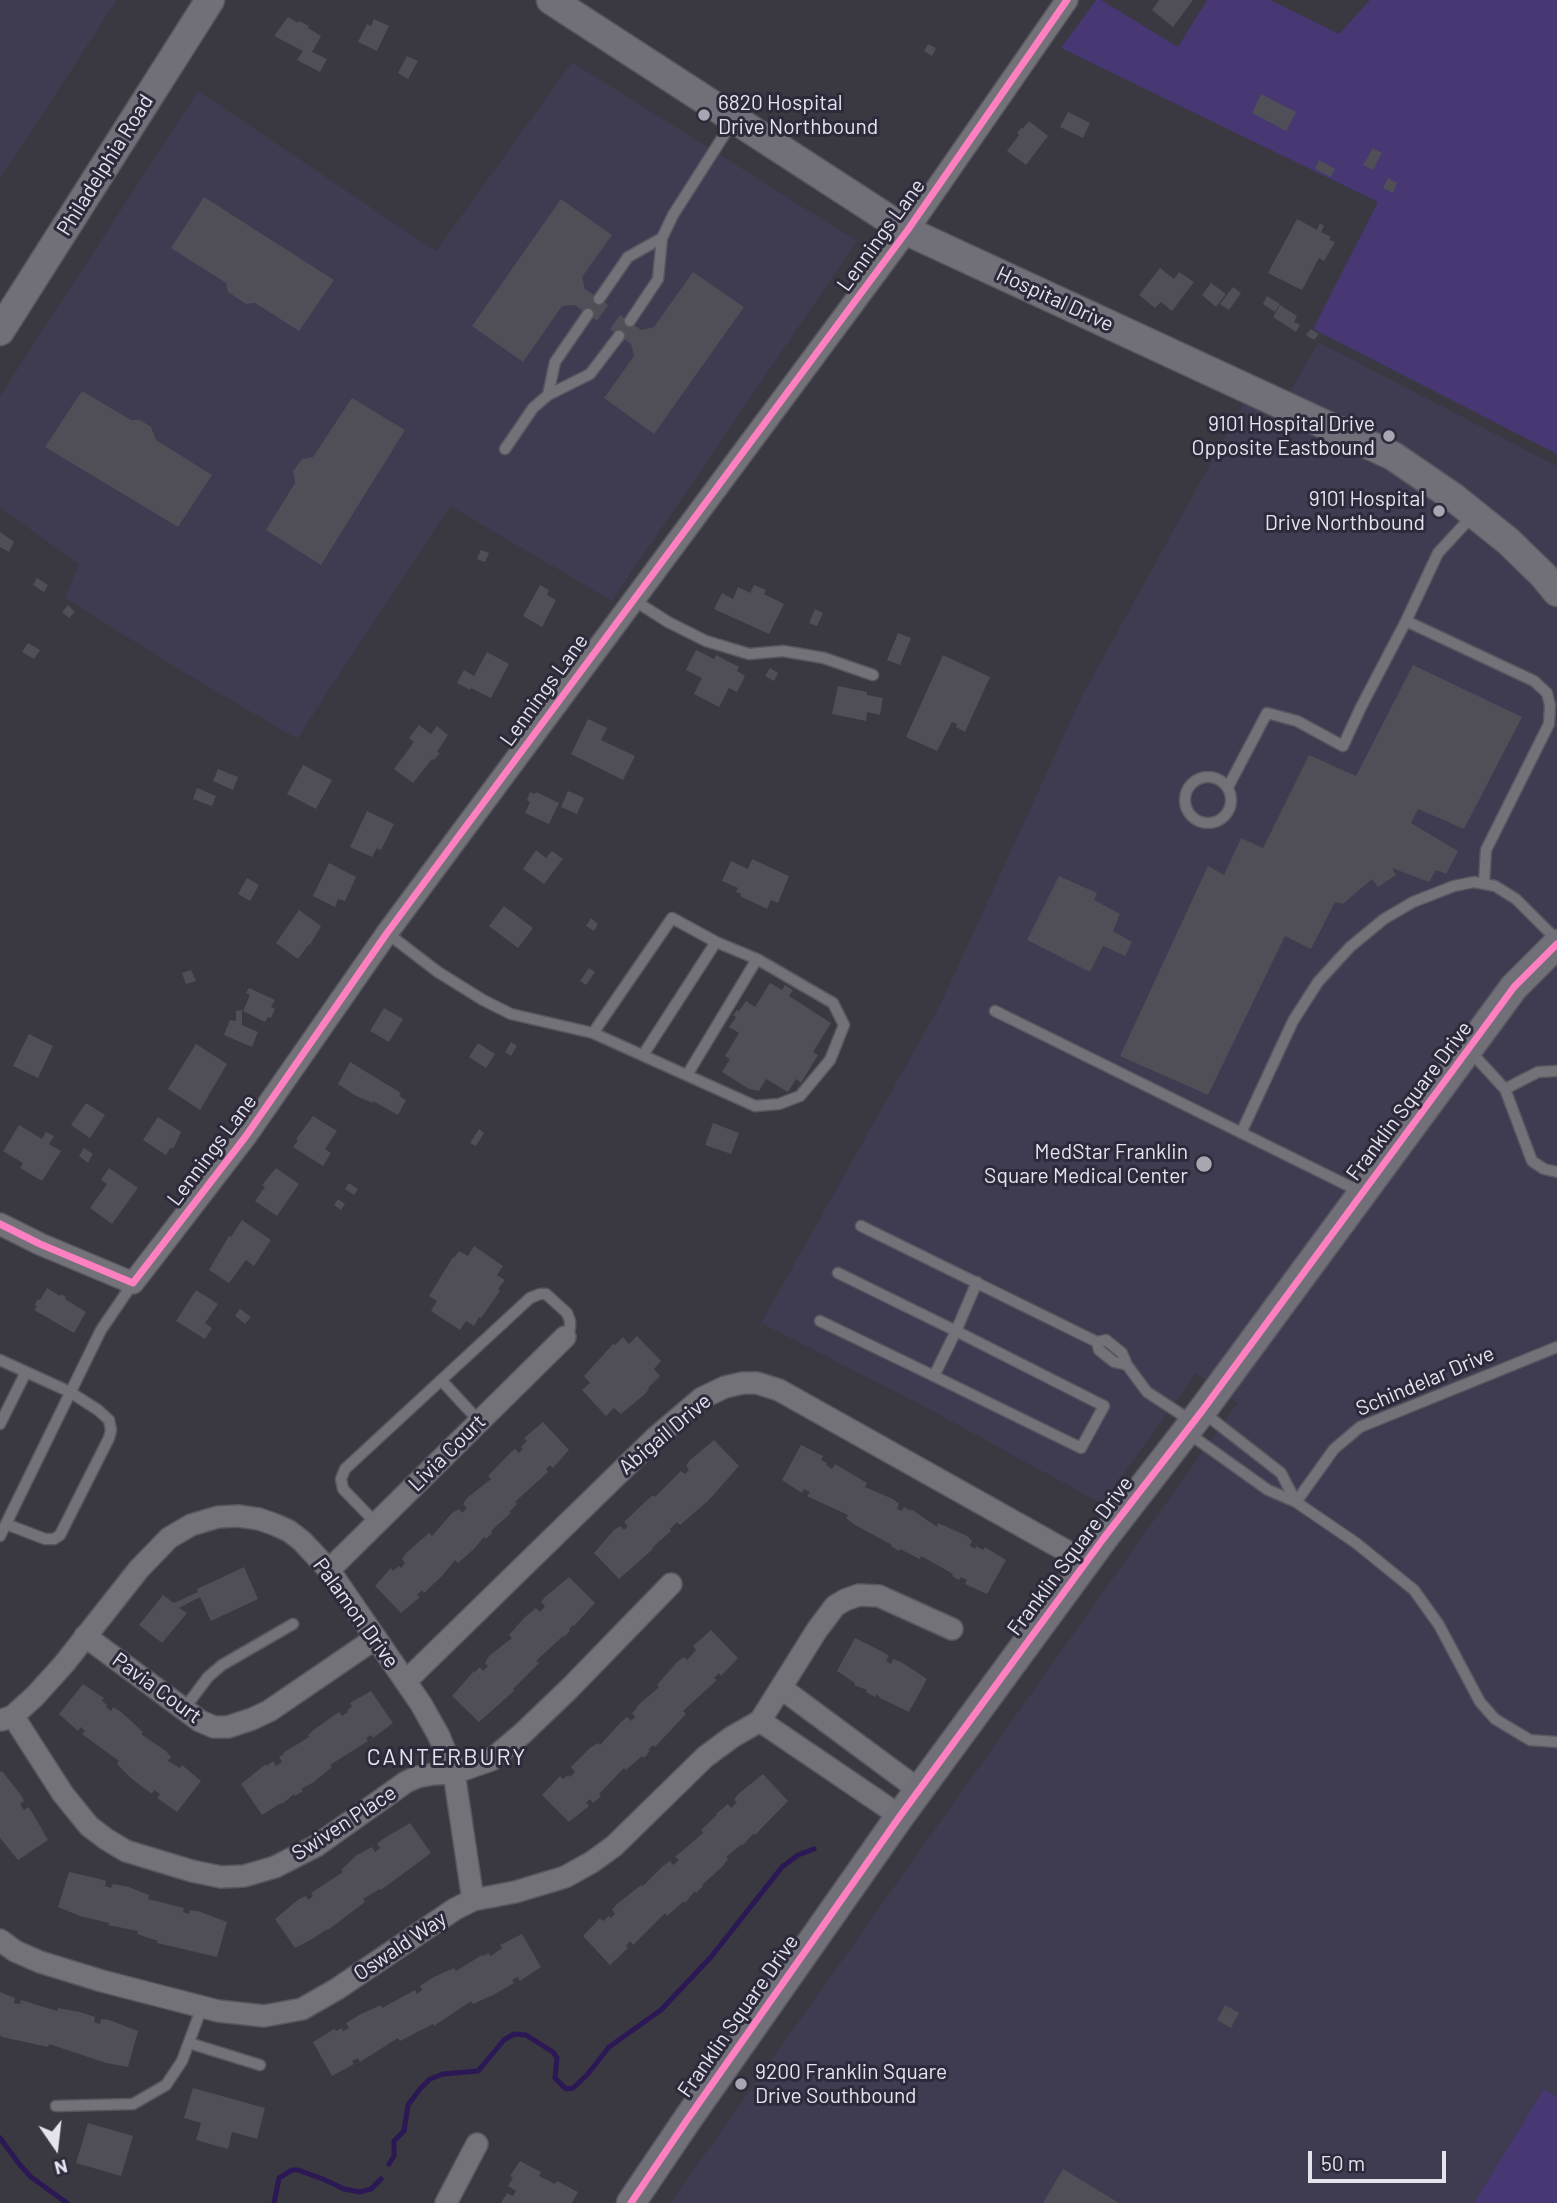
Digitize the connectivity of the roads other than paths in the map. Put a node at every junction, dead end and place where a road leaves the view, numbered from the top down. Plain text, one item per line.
1 (210, 0) edge
2 (551, 0) edge
3 (1066, 0) edge
4 (735, 119) junction
5 (907, 231) junction
6 (662, 237) junction
7 (599, 299) dead end
8 (588, 314) dead end
9 (629, 321) dead end
10 (0, 331) edge
11 (620, 336) dead end
12 (548, 395) junction
13 (505, 449) dead end
14 (1474, 513) junction
15 (1557, 592) edge
16 (632, 600) junction
17 (1406, 621) junction
18 (873, 674) dead end
19 (1228, 787) junction
20 (1483, 884) junction
21 (387, 933) junction
22 (716, 942) junction
23 (1557, 942) edge
24 (757, 959) junction
25 (995, 1012) dead end
26 (593, 1033) junction
27 (1469, 1049) junction
28 (643, 1055) junction
29 (1557, 1071) edge
30 (687, 1075) junction
31 (1505, 1089) junction
32 (1241, 1133) junction
33 (1557, 1172) edge
34 (1363, 1193) junction
35 (0, 1224) edge
36 (862, 1226) dead end
37 (838, 1273) dead end
38 (977, 1282) junction
39 (132, 1283) junction
40 (820, 1321) dead end
41 (956, 1331) junction
42 (565, 1337) joint
43 (1557, 1347) edge
44 (0, 1360) edge
45 (26, 1372) junction
46 (934, 1376) junction
47 (441, 1380) junction
48 (70, 1392) junction
49 (1194, 1421) junction
50 (479, 1422) junction
51 (0, 1424) edge
52 (1296, 1502) junction
53 (376, 1523) junction
54 (6, 1524) junction
55 (0, 1536) edge
56 (1086, 1562) junction
57 (329, 1570) junction
58 (671, 1584) dead end
59 (293, 1624) dead end
60 (952, 1629) dead end
61 (85, 1636) junction
62 (376, 1638) junction
63 (405, 1681) junction
64 (781, 1688) junction
65 (184, 1709) junction
66 (7, 1718) edge
67 (760, 1721) junction
68 (1557, 1742) edge
69 (454, 1773) junction
70 (919, 1790) junction
71 (900, 1816) junction
72 (472, 1900) junction
73 (0, 1940) edge
74 (202, 2007) junction
75 (189, 2043) junction
76 (260, 2065) dead end
77 (56, 2106) dead end
78 (477, 2144) dead end
79 (446, 2203) edge
80 (631, 2203) edge

1 - 10 street, Philadelphia Road
2 - 4 street, Hospital Drive
3 - 5 street, Lennings Lane
4 - 5 street, Hospital Drive
4 - 6 lane
5 - 14 street, Hospital Drive
5 - 16 street, Lennings Lane
6 - 7 lane
6 - 9 lane
8 - 12 lane
11 - 12 lane
12 - 13 lane
14 - 15 street, Hospital Drive
14 - 17 lane
16 - 18 lane
16 - 21 street, Lennings Lane
17 - 19 lane
17 - 20 lane
19 - 19 lane
20 - 23 lane
20 - 32 lane
21 - 26 lane
21 - 39 street, Lennings Lane
22 - 24 lane
22 - 26 lane
22 - 28 lane
23 - 27 street, Franklin Square Drive
24 - 30 lane
24 - 30 lane
25 - 32 lane
26 - 28 lane
27 - 31 lane
27 - 34 street, Franklin Square Drive
28 - 30 lane
29 - 31 lane
31 - 33 lane
32 - 34 lane
34 - 49 street, Franklin Square Drive
35 - 39 street
36 - 38 lane
37 - 41 lane
38 - 41 lane
38 - 49 lane
39 - 48 lane
40 - 46 lane
41 - 46 lane
41 - 46 lane
42 - 47 lane
42 - 50 street, Livia Court
43 - 52 lane, Schindelar Drive
44 - 45 lane
45 - 48 lane
45 - 51 lane
47 - 50 lane
47 - 53 lane
48 - 54 lane
48 - 54 lane
49 - 52 lane
49 - 52 lane
49 - 56 street, Franklin Square Drive
50 - 53 street, Livia Court
52 - 68 lane
53 - 57 street, Livia Court
54 - 55 lane
56 - 63 street, Abigail Drive
56 - 70 street, Franklin Square Drive
57 - 61 street, Palamon Drive
57 - 62 street, Palamon Drive
58 - 69 street, Swiven Place
59 - 65 lane
60 - 64 street, Oswald Way
61 - 65 street, Pavia Court
61 - 66 street, Palamon Drive
62 - 63 street, Palamon Drive
62 - 65 street, Pavia Court
63 - 69 street, Palamon Drive
64 - 67 street, Oswald Way
64 - 70 street
66 - 69 street, Swiven Place
67 - 71 street
67 - 72 street, Oswald Way
69 - 72 street, Palamon Drive
70 - 71 street, Franklin Square Drive
71 - 80 street, Franklin Square Drive
72 - 74 street, Oswald Way
73 - 74 street, Oswald Way
74 - 75 lane
75 - 76 lane
75 - 77 lane
78 - 79 street

